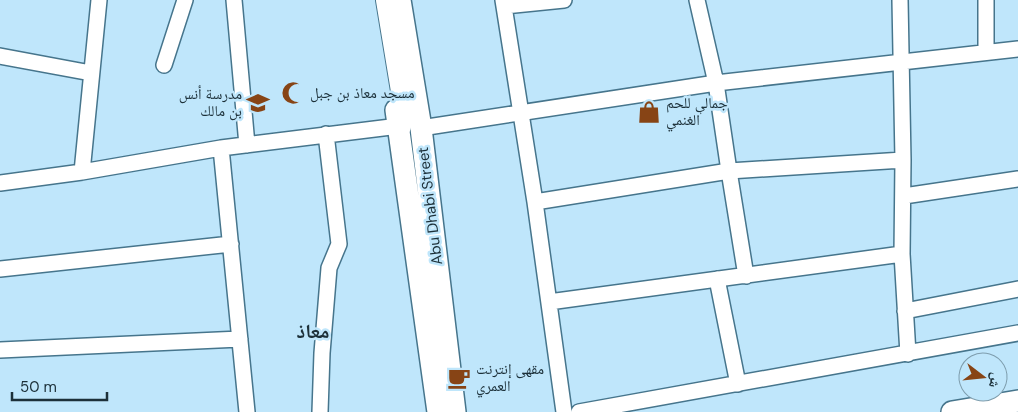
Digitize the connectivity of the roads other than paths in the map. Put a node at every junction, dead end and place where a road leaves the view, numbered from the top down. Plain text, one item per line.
1 (99, 0) edge
2 (185, 0) edge
3 (234, 0) edge
4 (376, 0) edge
5 (388, 0) edge
6 (400, 0) edge
7 (564, 0) edge
8 (697, 0) edge
9 (900, 0) edge
10 (986, 0) edge
11 (504, 3) edge
12 (1018, 49) edge
13 (986, 52) junction
14 (0, 56) edge
15 (902, 62) junction
16 (164, 65) dead end
17 (91, 73) junction
18 (716, 83) junction
19 (522, 114) junction
20 (410, 127) junction
21 (326, 134) junction
22 (247, 145) junction
23 (221, 148) junction
24 (903, 160) junction
25 (728, 171) junction
26 (82, 172) junction
27 (1018, 179) edge
28 (0, 183) edge
29 (904, 196) junction
30 (535, 202) junction
31 (231, 244) junction
32 (902, 254) junction
33 (0, 269) edge
34 (746, 276) junction
35 (717, 279) junction
36 (1018, 289) edge
37 (549, 302) junction
38 (905, 311) junction
39 (1018, 333) edge
40 (240, 339) junction
41 (0, 350) edge
42 (908, 354) junction
43 (738, 384) junction
44 (1018, 401) edge
45 (446, 411) edge
46 (247, 412) edge
47 (320, 412) edge
48 (564, 412) edge
49 (580, 412) edge
50 (952, 412) edge

1 - 17 street
2 - 16 street
3 - 22 street
4 - 20 main road
5 - 20 main road
6 - 20 main road, Abu Dhabi Street
7 - 11 street
8 - 18 street
9 - 15 street
10 - 13 street
11 - 19 street
12 - 13 street
13 - 15 street
14 - 17 street
15 - 18 street
15 - 24 street
17 - 26 street
18 - 19 street
18 - 25 street
19 - 20 street
19 - 30 street
20 - 21 street
20 - 45 main road, Abu Dhabi Street
21 - 22 street
21 - 47 street
22 - 23 street
23 - 26 street
23 - 31 street
24 - 25 street
24 - 29 street
25 - 30 street
25 - 34 street
26 - 28 street
27 - 29 street
29 - 32 street
30 - 37 street
31 - 33 street
31 - 40 street
32 - 34 street
32 - 38 street
34 - 35 street
35 - 37 street
35 - 43 street
36 - 38 street
37 - 48 street
38 - 42 street
39 - 42 street
40 - 41 street
40 - 46 street
42 - 43 street
43 - 49 street
44 - 50 main road

